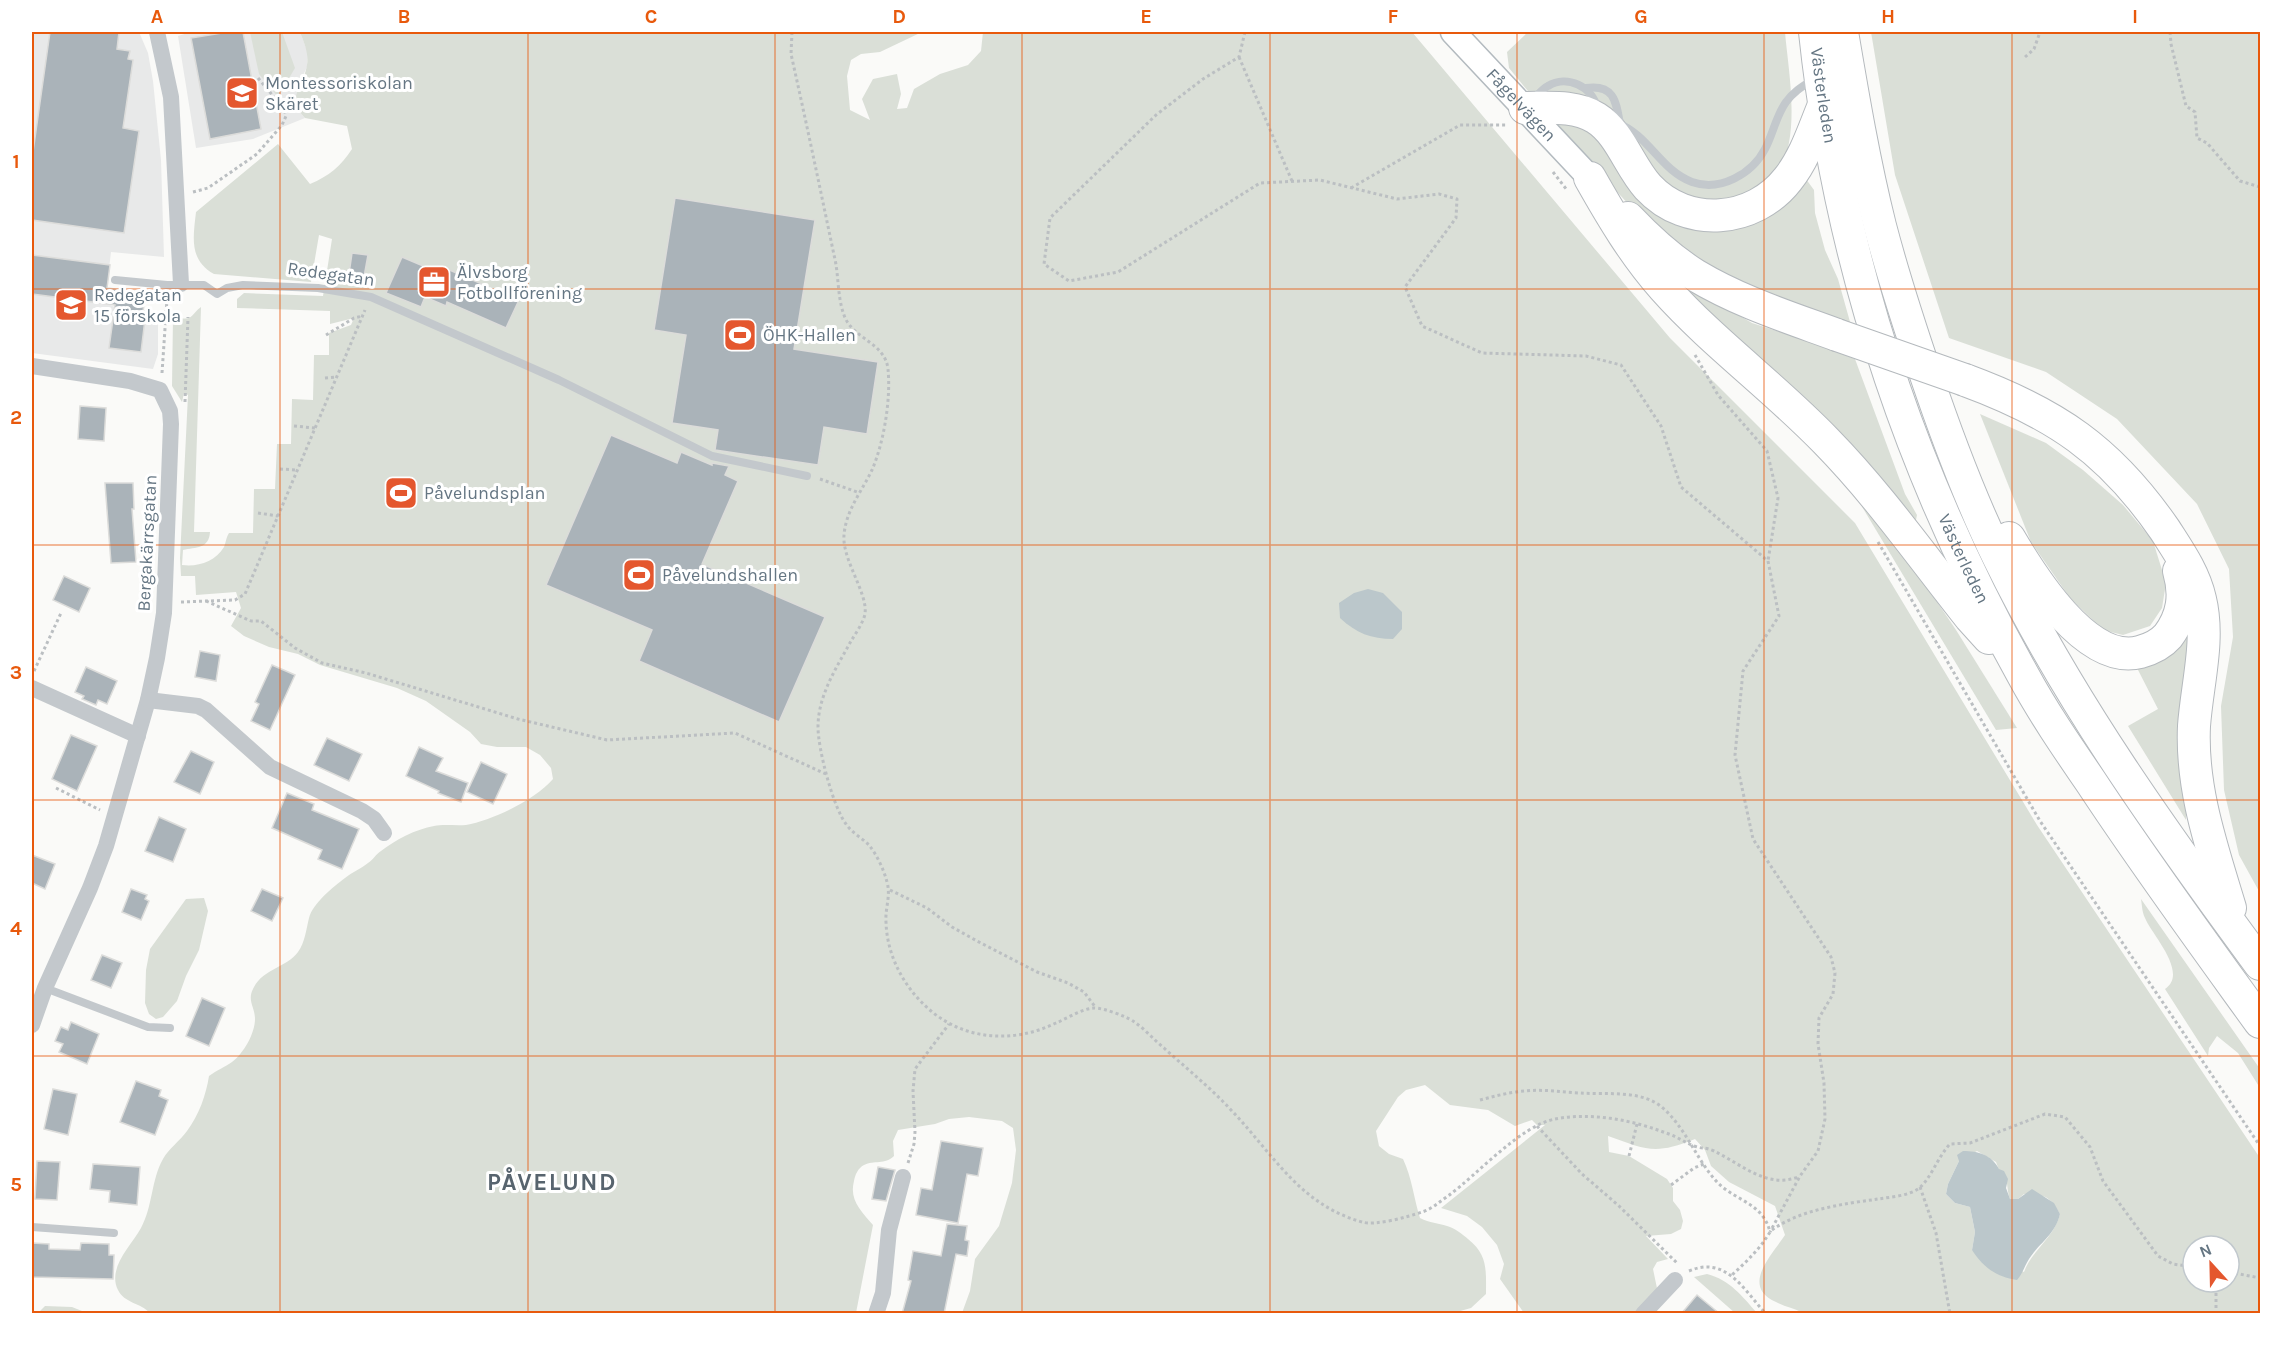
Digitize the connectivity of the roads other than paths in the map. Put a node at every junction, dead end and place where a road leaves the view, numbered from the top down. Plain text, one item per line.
1 (157, 32) edge
2 (1453, 32) edge
3 (1815, 32) edge
4 (1842, 32) edge
5 (1586, 88) junction
6 (1823, 90) junction
7 (1520, 116) junction
8 (1609, 122) junction
9 (1581, 188) junction
10 (115, 280) dead end
11 (174, 285) junction
12 (32, 366) edge
13 (1946, 435) junction
14 (807, 476) road end
15 (2168, 536) junction
16 (2024, 676) junction
17 (32, 688) edge
18 (148, 700) junction
19 (138, 736) junction
20 (384, 833) dead end
21 (2238, 934) junction
22 (2260, 964) edge
23 (38, 986) edge
24 (2260, 1022) edge
25 (32, 1025) edge
26 (170, 1028) dead end
27 (903, 1177) road end
28 (32, 1227) edge
29 (114, 1233) dead end
30 (1681, 1276) road end
31 (876, 1314) edge
32 (1643, 1314) edge

1 - 11 street
2 - 7 street, Fågelvägen
3 - 6 highway, Västerleden
4 - 13 highway, Västerleden
5 - 7 lane
5 - 8 lane
5 - 8 lane
6 - 8 highway
6 - 16 highway, Västerleden
7 - 8 highway
7 - 9 street, Fågelvägen
9 - 15 highway, bridge
9 - 16 highway
10 - 11 lane, Redegatan
11 - 14 lane, Redegatan
12 - 18 street, Bergakärrsgatan
13 - 15 highway
13 - 21 highway, Västerleden
15 - 21 highway
16 - 24 highway, Västerleden
17 - 19 street
18 - 19 street, Bergakärrsgatan
18 - 20 street
19 - 23 street, Bergakärrsgatan
21 - 22 highway, Västerleden
23 - 25 street, Bergakärrsgatan
23 - 26 lane
27 - 31 street
28 - 29 lane
30 - 32 street

